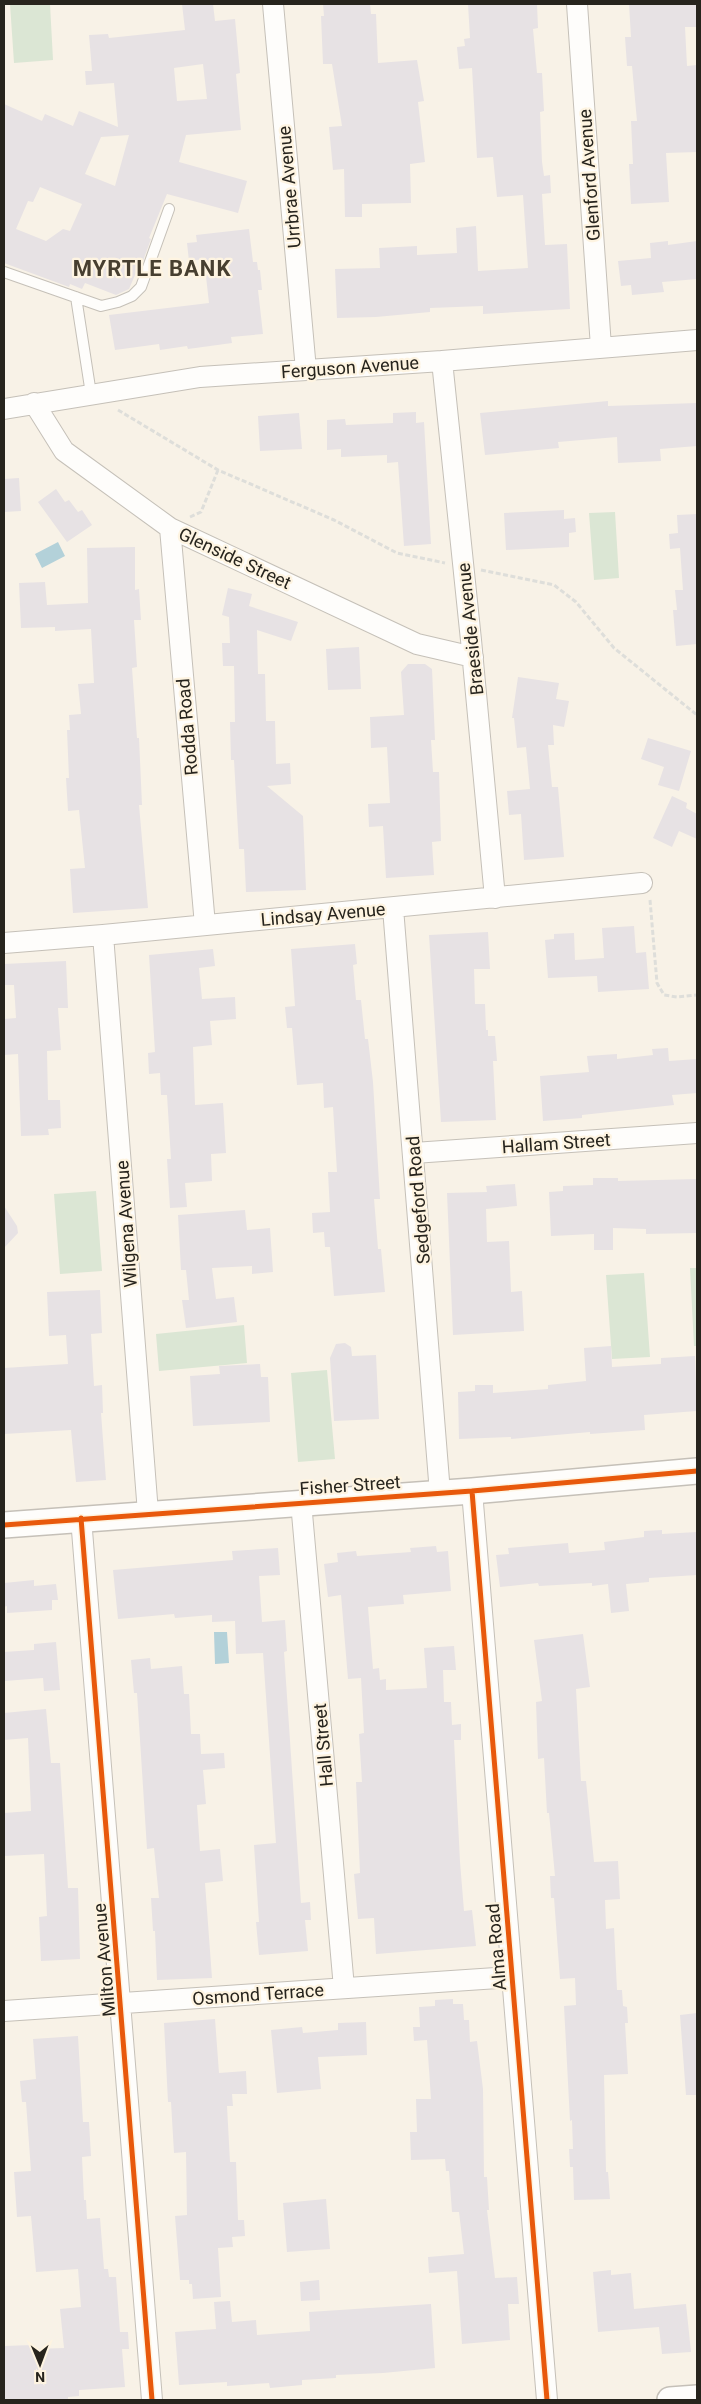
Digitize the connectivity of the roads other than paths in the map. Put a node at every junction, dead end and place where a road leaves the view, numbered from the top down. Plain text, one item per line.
1 (273, 4) edge
2 (577, 4) edge
3 (169, 209) dead end
4 (4, 272) edge
5 (76, 297) junction
6 (697, 340) edge
7 (601, 346) junction
8 (442, 362) junction
9 (306, 370) junction
10 (91, 394) junction
11 (34, 403) junction
12 (4, 409) edge
13 (170, 528) junction
14 (473, 657) junction
15 (642, 883) road end
16 (494, 898) junction
17 (393, 908) junction
18 (205, 926) junction
19 (103, 935) junction
20 (4, 943) edge
21 (697, 1133) edge
22 (414, 1153) junction
23 (697, 1471) edge
24 (472, 1491) junction
25 (440, 1493) junction
26 (301, 1502) junction
27 (148, 1513) junction
28 (81, 1518) junction
29 (4, 1524) edge
30 (512, 1977) junction
31 (344, 1988) junction
32 (121, 2003) junction
33 (4, 2011) edge
34 (697, 2398) edge
35 (152, 2400) edge
36 (547, 2400) edge
37 (670, 2400) edge

1 - 9 street, Urrbrae Avenue
2 - 7 street, Glenford Avenue
3 - 5 lane
4 - 5 lane
5 - 10 lane
6 - 7 street, Ferguson Avenue
7 - 8 street, Ferguson Avenue
8 - 9 street, Ferguson Avenue
8 - 14 street, Braeside Avenue
9 - 10 street, Ferguson Avenue
10 - 11 street, Ferguson Avenue
11 - 12 street, Ferguson Avenue
11 - 13 street, Glenside Street
13 - 14 street, Glenside Street
13 - 18 street, Rodda Road
14 - 16 street, Braeside Avenue
15 - 16 street, Lindsay Avenue
16 - 17 street, Lindsay Avenue
17 - 18 street, Lindsay Avenue
17 - 22 street, Sedgeford Road
18 - 19 street, Lindsay Avenue
19 - 20 street, Lindsay Avenue
19 - 27 street, Wilgena Avenue
21 - 22 street, Hallam Street
22 - 25 street, Sedgeford Road
23 - 24 street, Fisher Street
24 - 25 street, Fisher Street
24 - 30 street, Alma Road
25 - 26 street, Fisher Street
26 - 27 street, Fisher Street
26 - 31 street, Hall Street
27 - 28 street, Fisher Street
28 - 29 street, Fisher Street
28 - 32 street, Milton Avenue
30 - 31 street, Osmond Terrace
30 - 36 street, Alma Road
31 - 32 street, Osmond Terrace
32 - 33 street, Osmond Terrace
32 - 35 street, Milton Avenue
34 - 37 street

